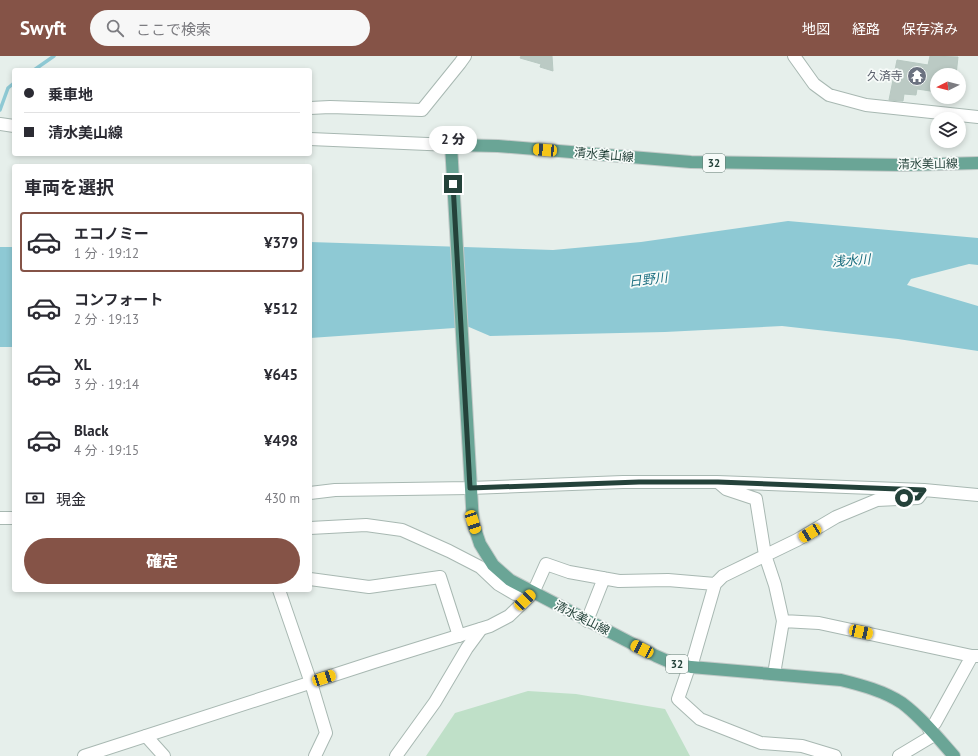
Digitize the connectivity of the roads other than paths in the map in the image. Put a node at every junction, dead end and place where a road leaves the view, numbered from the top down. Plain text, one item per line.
1 (465, 56) edge
2 (794, 56) edge
3 (312, 108) edge
4 (978, 117) edge
5 (0, 124) edge
6 (12, 126) edge
7 (312, 139) edge
8 (451, 145) junction
9 (978, 163) edge
10 (470, 482) junction
11 (718, 482) junction
12 (924, 490) junction
13 (312, 493) edge
14 (978, 496) edge
15 (0, 518) edge
16 (12, 518) edge
17 (312, 528) edge
18 (764, 555) junction
19 (604, 578) junction
20 (312, 579) edge
21 (714, 584) junction
22 (280, 592) edge
23 (533, 593) junction
24 (587, 621) junction
25 (784, 621) junction
26 (481, 629) junction
27 (459, 636) junction
28 (975, 656) edge
29 (689, 668) junction
30 (774, 674) junction
31 (311, 682) junction
32 (932, 732) junction
33 (146, 736) junction
34 (108, 752) edge
35 (84, 756) edge
36 (164, 756) edge
37 (315, 756) edge
38 (396, 756) edge
39 (835, 756) edge
40 (899, 756) edge
41 (954, 756) edge

1 - 3 street
2 - 4 street
5 - 6 street
7 - 8 street
8 - 9 main road, 清水美山線 / 32
8 - 10 main road, 清水美山線 / 32
10 - 11 street
10 - 13 street
10 - 23 main road, 清水美山線 / 32
11 - 12 street
11 - 18 street
12 - 14 street
12 - 18 street
15 - 16 street
17 - 23 street
18 - 21 street
18 - 25 street
19 - 21 street
19 - 23 street
19 - 24 street
20 - 27 street
21 - 29 street
22 - 31 street
23 - 24 main road, 清水美山線 / 32
23 - 26 street
24 - 29 main road, 清水美山線 / 32
25 - 28 street
25 - 30 street
26 - 27 street
26 - 38 street
27 - 31 street
28 - 32 street
29 - 30 main road, 清水美山線 / 32
29 - 39 street
30 - 32 main road, 清水美山線 / 32
31 - 33 street
31 - 37 street
32 - 40 street
32 - 41 main road, 清水美山線 / 32
33 - 34 street
33 - 36 street
34 - 35 street

